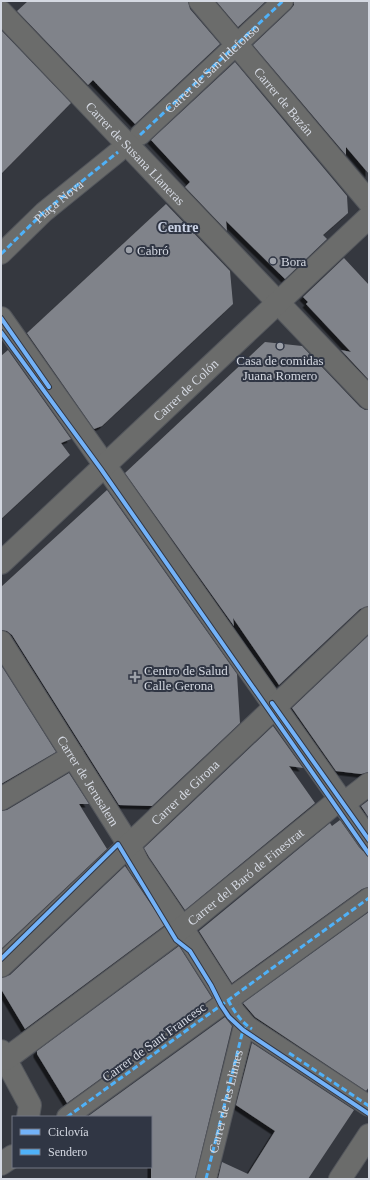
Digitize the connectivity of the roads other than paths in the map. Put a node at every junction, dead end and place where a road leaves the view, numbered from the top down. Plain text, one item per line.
1 (200, 1) edge
2 (283, 1) edge
3 (1, 12) edge
4 (236, 44) junction
5 (140, 135) dead end
6 (118, 152) dead end
7 (369, 202) edge
8 (369, 217) edge
9 (1, 254) edge
10 (278, 303) junction
11 (1, 318) edge
12 (369, 398) edge
13 (105, 465) junction
14 (1, 563) edge
15 (369, 618) edge
16 (1, 642) edge
17 (275, 707) junction
18 (73, 756) junction
19 (369, 784) edge
20 (1, 799) edge
21 (343, 804) junction
22 (369, 840) edge
23 (129, 845) junction
24 (369, 898) edge
25 (182, 928) junction
26 (1, 966) edge
27 (228, 1000) junction
28 (247, 1026) junction
29 (3, 1055) edge
30 (369, 1106) edge
31 (28, 1116) edge
32 (68, 1116) edge
33 (369, 1136) edge
34 (12, 1157) edge
35 (1, 1164) edge
36 (206, 1179) edge
37 (340, 1179) edge

1 - 4 street, Carrer de Bazán
2 - 4 street, Carrer de San Ildefonso
3 - 10 street, Carrer de Susana Llaneras
4 - 5 street, Carrer de San Ildefonso
4 - 7 street, Carrer de Bazán
6 - 9 street, Plaça Nova
8 - 10 street, Carrer de Colón
10 - 12 street, Carrer de Susana Llaneras
10 - 13 street, Carrer de Colón
11 - 13 street
13 - 14 street, Carrer de Colón
13 - 17 street
15 - 17 street, Carrer de Girona
16 - 18 street, Carrer de Jerusalem
17 - 21 street
17 - 23 street, Carrer de Girona
18 - 20 street
18 - 23 street, Carrer de Jerusalem
19 - 21 street, Carrer del Baró de Finestrat
21 - 22 street
21 - 25 street, Carrer del Baró de Finestrat
23 - 25 street, Carrer de Jerusalem
23 - 26 street, Carrer de Girona
24 - 27 street, Carrer de Sant Francesc
25 - 27 street, Carrer de Jerusalem
25 - 29 street, Carrer del Baró de Finestrat
27 - 28 street
27 - 32 street, Carrer de Sant Francesc
28 - 30 street
28 - 36 street, Carrer de les Llimes
29 - 31 street
33 - 37 street
34 - 35 street

